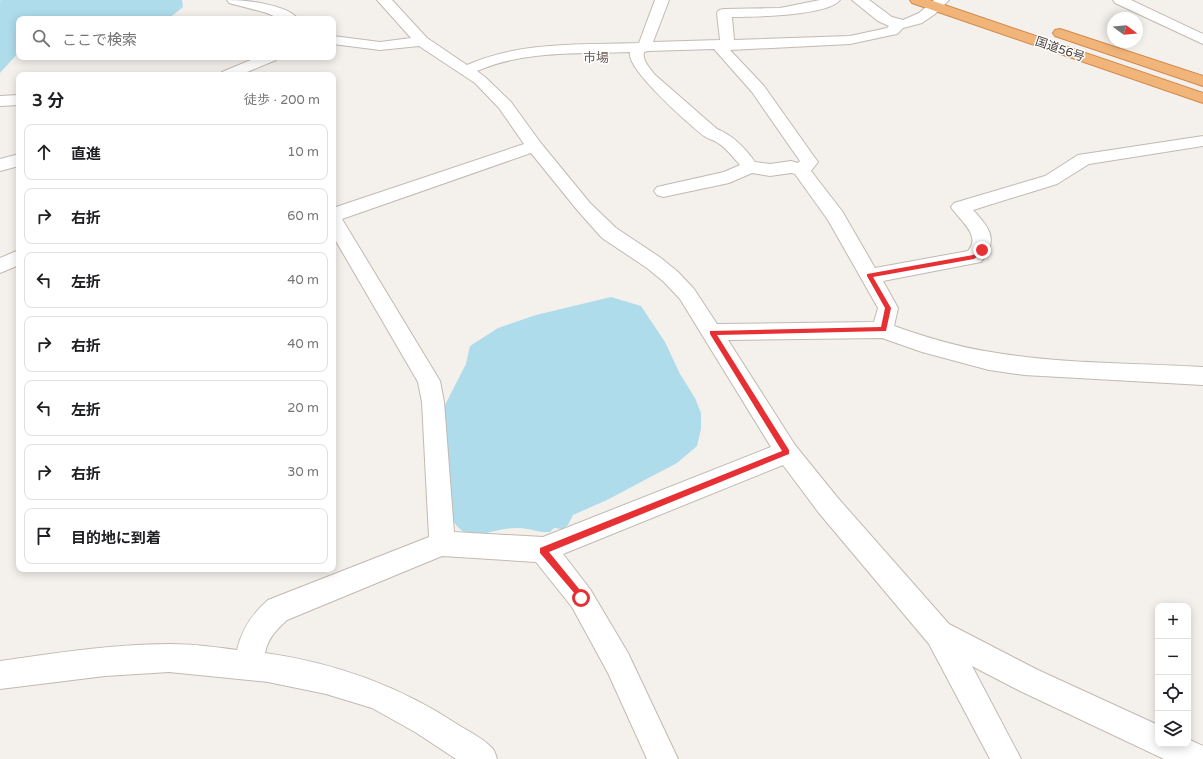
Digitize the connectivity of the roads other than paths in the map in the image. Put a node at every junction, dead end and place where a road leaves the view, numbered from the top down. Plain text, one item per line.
1 (234, 0) edge
2 (384, 0) edge
3 (662, 0) edge
4 (833, 0) edge
5 (859, 0) edge
6 (916, 0) edge
7 (1120, 0) edge
8 (938, 3) edge
9 (282, 11) edge
10 (899, 24) junction
11 (1050, 29) dead end
12 (336, 40) edge
13 (1203, 40) edge
14 (422, 41) junction
15 (723, 46) junction
16 (641, 48) junction
17 (264, 60) edge
18 (466, 71) junction
19 (234, 72) edge
20 (1203, 81) edge
21 (1203, 98) edge
22 (16, 100) edge
23 (0, 101) edge
24 (1203, 141) edge
25 (534, 146) junction
26 (16, 161) edge
27 (0, 165) edge
28 (750, 167) junction
29 (801, 170) junction
30 (663, 191) dead end
31 (336, 214) edge
32 (336, 225) edge
33 (16, 258) edge
34 (0, 266) edge
35 (870, 276) junction
36 (883, 330) junction
37 (712, 332) junction
38 (1203, 376) edge
39 (787, 452) junction
40 (442, 544) junction
41 (543, 550) junction
42 (939, 634) junction
43 (249, 664) junction
44 (0, 675) edge
45 (1155, 740) edge
46 (1171, 747) edge
47 (482, 759) edge
48 (663, 759) edge
49 (1006, 759) edge
50 (1197, 759) edge

1 - 9 street
2 - 14 street
3 - 16 street
4 - 15 street
5 - 10 street
6 - 8 highway, 国道56号
7 - 13 street
8 - 10 street
8 - 21 highway, 国道56号
10 - 15 street
11 - 20 highway, 国道56号
12 - 14 street
14 - 18 street
15 - 16 street
15 - 29 street
16 - 18 street
16 - 28 street
17 - 19 street
18 - 25 street
22 - 23 street
24 - 35 street
25 - 31 street
25 - 37 street
26 - 27 street
28 - 29 street
28 - 30 street
29 - 35 street
32 - 40 street
33 - 34 street
35 - 36 street
36 - 37 street
36 - 38 street
37 - 39 street
39 - 41 street
39 - 42 street
40 - 41 street
40 - 43 street
41 - 48 street
42 - 45 street
42 - 49 street
43 - 44 street
43 - 47 street
46 - 50 street

